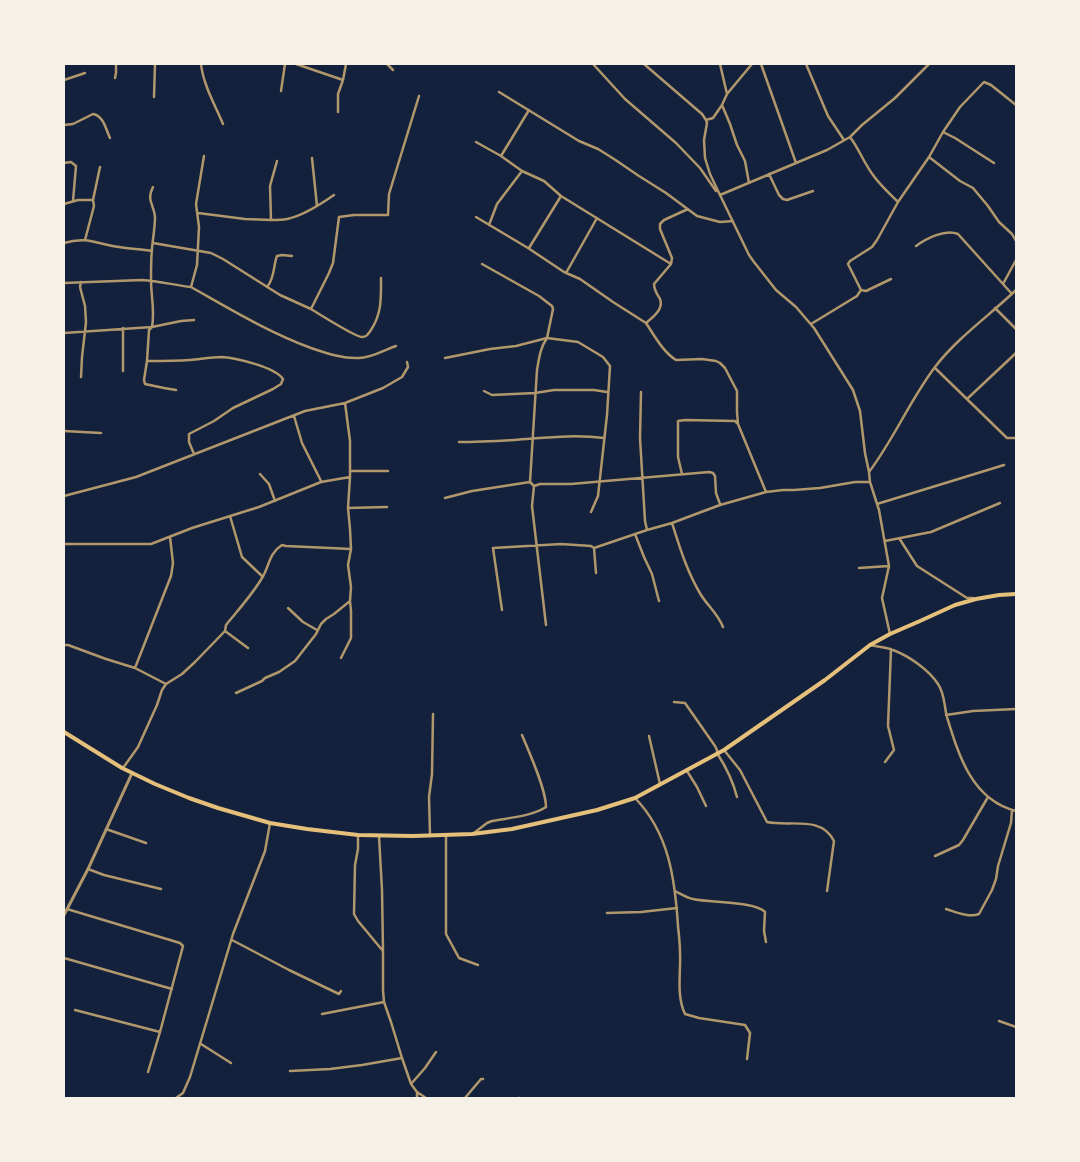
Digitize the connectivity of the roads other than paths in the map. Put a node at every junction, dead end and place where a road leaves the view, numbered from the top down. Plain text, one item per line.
1 (116, 64) edge
2 (155, 64) edge
3 (201, 64) edge
4 (284, 64) edge
5 (296, 64) edge
6 (346, 64) edge
7 (387, 64) edge
8 (593, 64) edge
9 (644, 64) edge
10 (720, 64) edge
11 (752, 64) edge
12 (761, 64) edge
13 (807, 64) edge
14 (929, 64) edge
15 (393, 70) dead end
16 (85, 73) dead end
17 (115, 78) dead end
18 (64, 80) edge
19 (343, 80) junction
20 (281, 91) dead end
21 (500, 92) dead end
22 (727, 94) junction
23 (419, 96) dead end
24 (154, 97) dead end
25 (722, 105) junction
26 (1016, 105) edge
27 (529, 110) junction
28 (338, 112) dead end
29 (706, 120) junction
30 (223, 124) dead end
31 (64, 125) edge
32 (943, 132) junction
33 (850, 136) junction
34 (110, 138) dead end
35 (844, 140) junction
36 (476, 142) dead end
37 (204, 156) dead end
38 (501, 156) junction
39 (929, 157) junction
40 (312, 158) dead end
41 (277, 161) dead end
42 (64, 163) edge
43 (796, 163) junction
44 (994, 163) dead end
45 (100, 167) dead end
46 (522, 171) junction
47 (769, 174) junction
48 (749, 183) junction
49 (153, 187) dead end
50 (813, 192) dead end
51 (334, 195) dead end
52 (720, 195) junction
53 (561, 196) junction
54 (93, 200) junction
55 (72, 201) junction
56 (898, 202) junction
57 (64, 204) edge
58 (317, 206) junction
59 (688, 209) junction
60 (198, 213) junction
61 (476, 217) dead end
62 (597, 217) junction
63 (271, 220) junction
64 (733, 221) junction
65 (489, 225) junction
66 (85, 240) junction
67 (1016, 241) edge
68 (64, 243) edge
69 (153, 243) junction
70 (916, 246) dead end
71 (528, 248) junction
72 (198, 250) junction
73 (152, 251) junction
74 (292, 256) dead end
75 (1016, 260) edge
76 (482, 264) dead end
77 (671, 264) junction
78 (566, 273) junction
79 (381, 278) dead end
80 (891, 279) dead end
81 (151, 280) junction
82 (82, 282) junction
83 (64, 283) edge
84 (1003, 284) junction
85 (191, 287) junction
86 (267, 287) junction
87 (861, 290) junction
88 (1016, 290) edge
89 (1012, 294) junction
90 (995, 308) junction
91 (311, 309) junction
92 (194, 320) dead end
93 (646, 323) junction
94 (811, 324) junction
95 (152, 327) junction
96 (123, 328) junction
97 (1016, 330) edge
98 (85, 331) junction
99 (64, 332) edge
100 (547, 338) junction
101 (396, 346) dead end
102 (1016, 353) edge
103 (445, 358) dead end
104 (147, 361) junction
105 (407, 362) dead end
106 (935, 368) junction
107 (123, 371) dead end
108 (81, 377) dead end
109 (176, 390) dead end
110 (484, 391) dead end
111 (608, 392) junction
112 (641, 392) dead end
113 (535, 393) junction
114 (967, 399) junction
115 (345, 403) junction
116 (294, 416) junction
117 (738, 424) junction
118 (64, 431) edge
119 (100, 433) dead end
120 (533, 438) junction
121 (604, 438) junction
122 (1016, 438) edge
123 (460, 442) dead end
124 (194, 454) junction
125 (1004, 465) dead end
126 (350, 471) junction
127 (388, 471) dead end
128 (869, 472) junction
129 (260, 474) dead end
130 (682, 474) junction
131 (350, 477) junction
132 (643, 478) junction
133 (600, 481) junction
134 (321, 482) junction
135 (530, 482) junction
136 (870, 482) junction
137 (534, 486) junction
138 (766, 492) junction
139 (64, 496) edge
140 (445, 498) dead end
141 (275, 501) junction
142 (1000, 503) dead end
143 (720, 504) junction
144 (877, 504) junction
145 (387, 507) dead end
146 (348, 508) junction
147 (591, 512) dead end
148 (230, 516) junction
149 (672, 523) junction
150 (647, 530) junction
151 (635, 534) junction
152 (170, 537) junction
153 (899, 538) junction
154 (885, 541) junction
155 (64, 544) edge
156 (536, 545) junction
157 (594, 548) junction
158 (350, 549) junction
159 (889, 566) junction
160 (859, 568) dead end
161 (596, 573) dead end
162 (263, 577) junction
163 (1016, 594) edge
164 (976, 599) junction
165 (350, 601) junction
166 (659, 601) dead end
167 (288, 608) dead end
168 (502, 610) dead end
169 (546, 624) dead end
170 (723, 627) dead end
171 (317, 630) junction
172 (224, 631) junction
173 (890, 634) junction
174 (64, 645) edge
175 (870, 645) junction
176 (248, 648) dead end
177 (892, 649) junction
178 (341, 658) dead end
179 (135, 668) junction
180 (166, 684) junction
181 (236, 693) dead end
182 (674, 702) dead end
183 (1016, 709) edge
184 (434, 714) dead end
185 (946, 715) junction
186 (64, 732) edge
187 (522, 735) dead end
188 (648, 736) dead end
189 (724, 750) junction
190 (717, 754) junction
191 (885, 762) dead end
192 (122, 768) junction
193 (686, 769) junction
194 (132, 773) junction
195 (660, 784) junction
196 (736, 797) dead end
197 (988, 797) junction
198 (635, 798) junction
199 (706, 806) dead end
200 (1014, 811) edge
201 (270, 823) junction
202 (106, 829) junction
203 (472, 834) junction
204 (358, 835) junction
205 (379, 835) junction
206 (430, 835) junction
207 (446, 835) junction
208 (146, 843) dead end
209 (935, 856) dead end
210 (88, 869) junction
211 (161, 889) dead end
212 (675, 891) junction
213 (827, 891) dead end
214 (677, 908) junction
215 (946, 908) dead end
216 (67, 909) junction
217 (607, 913) dead end
218 (64, 915) edge
219 (232, 939) junction
220 (766, 942) dead end
221 (382, 951) junction
222 (64, 958) edge
223 (478, 965) dead end
224 (172, 989) junction
225 (341, 991) dead end
226 (384, 1002) junction
227 (75, 1010) dead end
228 (322, 1014) dead end
229 (999, 1021) dead end
230 (1016, 1027) edge
231 (160, 1032) junction
232 (200, 1043) junction
233 (436, 1052) dead end
234 (402, 1058) junction
235 (748, 1060) dead end
236 (230, 1064) dead end
237 (290, 1071) dead end
238 (148, 1072) dead end
239 (483, 1079) dead end
240 (411, 1084) junction
241 (417, 1092) junction
242 (176, 1098) edge
243 (417, 1098) edge
244 (426, 1098) edge
245 (465, 1098) edge

1 - 17 street
2 - 24 street
3 - 30 street
4 - 20 street
5 - 19 street
6 - 19 street
7 - 15 street
8 - 52 street
9 - 29 street
10 - 22 street
11 - 22 street
12 - 43 street
13 - 35 street
14 - 33 street
16 - 18 street
19 - 28 street
21 - 27 street
22 - 25 street
23 - 91 street
25 - 29 street
25 - 48 street
26 - 32 street
27 - 38 street
27 - 59 street
29 - 52 street
31 - 34 street
32 - 39 street
32 - 44 street
33 - 35 street
33 - 56 street
35 - 43 street
36 - 38 street
37 - 60 street
38 - 46 street
39 - 56 street
39 - 67 street
40 - 58 street
41 - 63 street
42 - 55 street
43 - 47 street
45 - 54 street
46 - 53 street
46 - 65 street
47 - 48 street
47 - 50 street
48 - 52 street
49 - 69 street
51 - 58 street
52 - 64 street
53 - 62 street
53 - 71 street
54 - 55 street
54 - 66 street
55 - 57 street
56 - 87 street
58 - 63 street
59 - 64 street
59 - 77 street
60 - 63 street
60 - 72 street
61 - 65 street
62 - 77 street
62 - 78 street
64 - 94 street
65 - 71 street
66 - 68 street
66 - 73 street
69 - 72 street
69 - 73 street
70 - 84 street
71 - 78 street
72 - 85 street
72 - 86 street
73 - 81 street
74 - 86 street
75 - 84 street
76 - 100 street
77 - 93 street
78 - 93 street
79 - 91 street
80 - 87 street
81 - 82 street
81 - 85 street
81 - 95 street
82 - 83 street
82 - 98 street
84 - 89 street
85 - 101 street
86 - 91 street
87 - 94 street
88 - 89 street
89 - 90 street
90 - 97 street
90 - 106 street
92 - 95 street
93 - 117 street
94 - 128 street
95 - 96 street
95 - 104 street
96 - 98 street
96 - 107 street
98 - 99 street
98 - 108 street
100 - 103 street
100 - 111 street
100 - 113 street
102 - 114 street
104 - 109 street
104 - 124 street
105 - 115 street
106 - 114 street
106 - 128 street
110 - 113 street
111 - 113 street
111 - 121 street
112 - 132 street
113 - 120 street
114 - 122 street
115 - 116 street
115 - 126 street
116 - 124 street
116 - 134 street
117 - 130 street
117 - 138 street
118 - 119 street
120 - 121 street
120 - 123 street
120 - 135 street
121 - 133 street
124 - 139 street
125 - 144 street
126 - 127 street
126 - 131 street
128 - 136 street
129 - 141 street
130 - 132 street
130 - 143 street
131 - 134 street
131 - 146 street
132 - 133 street
132 - 150 street
133 - 137 street
133 - 147 street
134 - 141 street
135 - 137 street
135 - 140 street
136 - 138 street
136 - 144 street
137 - 156 street
138 - 143 street
141 - 148 street
142 - 153 street
143 - 149 street
144 - 154 street
145 - 146 street
146 - 158 street
148 - 152 street
148 - 162 street
149 - 150 street
149 - 170 street
150 - 151 street
151 - 157 street
151 - 166 street
152 - 155 street
152 - 179 street
153 - 154 street
153 - 164 street
154 - 159 street
156 - 157 street
156 - 168 street
156 - 169 street
157 - 161 street
158 - 162 street
158 - 165 street
159 - 160 street
159 - 173 street
162 - 172 street
163 - 164 highway
164 - 173 highway
165 - 171 street
165 - 178 street
167 - 171 street
171 - 181 street
172 - 176 street
172 - 180 street
173 - 175 highway
174 - 179 street
175 - 177 street
175 - 189 highway
177 - 185 street
177 - 191 street
179 - 180 street
180 - 192 street
182 - 190 street
183 - 185 street
184 - 206 street
185 - 197 street
186 - 192 highway
187 - 203 street
188 - 195 street
189 - 190 highway
189 - 213 street
190 - 193 highway
190 - 196 street
192 - 194 highway
193 - 195 highway
193 - 199 street
194 - 201 highway
194 - 202 street
195 - 198 highway
197 - 200 street
197 - 209 street
198 - 203 highway
198 - 212 street
200 - 215 street
201 - 204 highway
201 - 219 street
202 - 208 street
202 - 210 street
203 - 207 highway
204 - 205 highway
204 - 221 street
205 - 206 highway
205 - 221 street
206 - 207 highway
207 - 223 street
210 - 211 street
210 - 216 street
212 - 214 street
212 - 220 street
214 - 217 street
214 - 235 street
216 - 218 street
216 - 224 street
219 - 225 street
219 - 232 street
221 - 226 street
222 - 224 street
224 - 231 street
226 - 228 street
226 - 234 street
227 - 231 street
229 - 230 street
231 - 238 street
232 - 236 street
232 - 242 street
233 - 240 street
234 - 237 street
234 - 240 street
239 - 245 street
240 - 241 street
241 - 243 street
241 - 244 street

